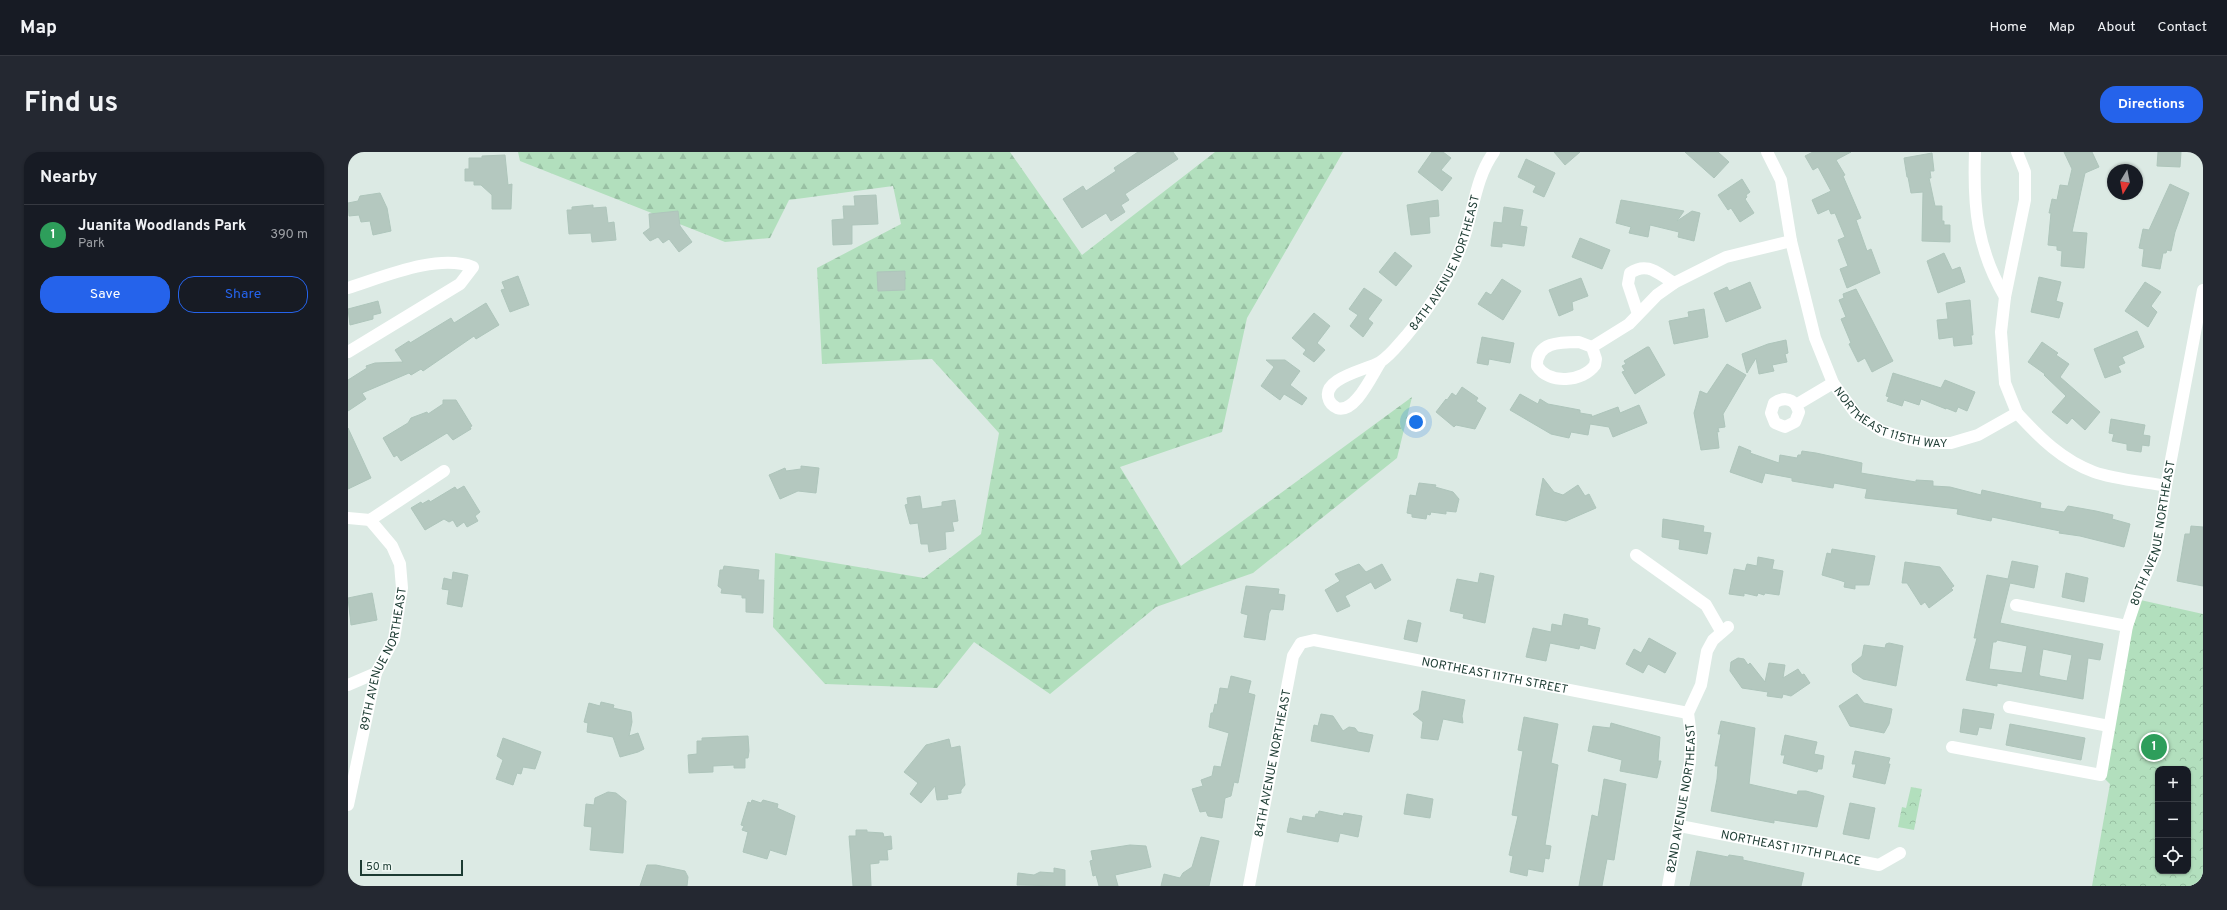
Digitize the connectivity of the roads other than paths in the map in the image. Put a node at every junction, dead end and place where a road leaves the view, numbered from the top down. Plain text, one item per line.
1 (1494, 152) edge
2 (1767, 152) edge
3 (1975, 152) edge
4 (2017, 152) edge
5 (1790, 241) junction
6 (1674, 283) junction
7 (348, 288) edge
8 (2203, 290) edge
9 (2005, 298) junction
10 (1638, 314) junction
11 (1592, 347) junction
12 (348, 352) edge
13 (1380, 362) dead end
14 (1833, 382) junction
15 (1796, 405) dead end
16 (2017, 413) junction
17 (444, 471) dead end
18 (2166, 486) junction
19 (348, 518) edge
20 (370, 520) junction
21 (1636, 555) dead end
22 (2016, 605) dead end
23 (2128, 626) junction
24 (1301, 643) joint
25 (376, 673) junction
26 (348, 685) edge
27 (2010, 706) dead end
28 (1688, 713) junction
29 (2109, 726) junction
30 (1952, 747) dead end
31 (348, 805) edge
32 (1680, 826) junction
33 (1900, 853) dead end
34 (1249, 886) edge
35 (1668, 886) edge

1 - 13 street, 84TH AVENUE NORTHEAST
2 - 5 street, NORTHEAST 115TH WAY
3 - 9 street
4 - 9 street
5 - 6 street
5 - 14 street, NORTHEAST 115TH WAY
6 - 10 street
6 - 10 street
7 - 12 street
8 - 18 street, 80TH AVENUE NORTHEAST
9 - 16 street
10 - 11 street
11 - 11 street
14 - 15 street
14 - 16 street, NORTHEAST 115TH WAY
16 - 18 street
17 - 20 street
18 - 23 street, 80TH AVENUE NORTHEAST
19 - 20 street
20 - 25 street, 89TH AVENUE NORTHEAST
21 - 28 street, 82ND AVENUE NORTHEAST
22 - 23 street
23 - 29 street, 80TH AVENUE NORTHEAST
24 - 28 street, NORTHEAST 117TH STREET
24 - 34 street, 84TH AVENUE NORTHEAST
25 - 26 street
25 - 31 street, 89TH AVENUE NORTHEAST
27 - 29 street
28 - 32 street, 82ND AVENUE NORTHEAST
29 - 30 street, 80TH AVENUE NORTHEAST
32 - 33 street, NORTHEAST 117TH PLACE
32 - 35 street, 82ND AVENUE NORTHEAST

